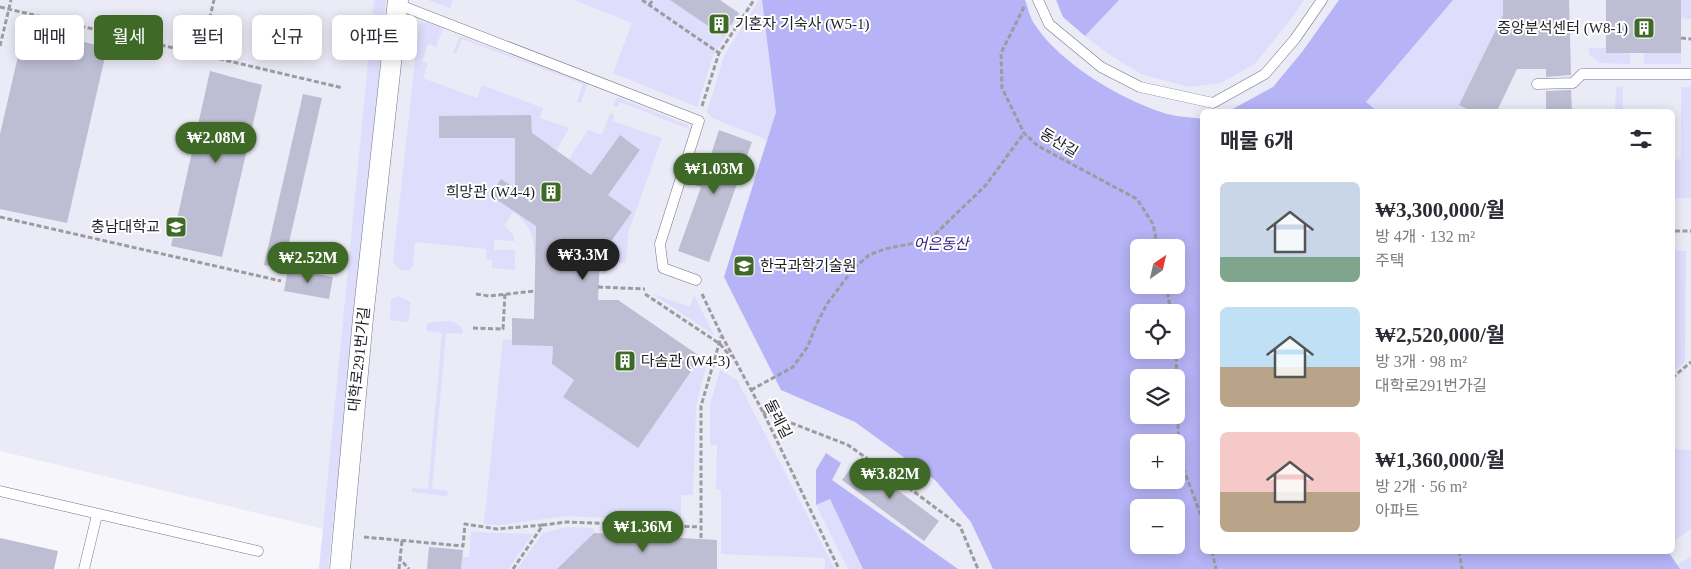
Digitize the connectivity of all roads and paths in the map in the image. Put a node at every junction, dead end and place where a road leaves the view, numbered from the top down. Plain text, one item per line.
1 (11, 0) edge
2 (214, 0) edge
3 (642, 0) edge
4 (653, 0) edge
5 (754, 0) edge
6 (1028, 0) edge
7 (1038, 0) edge
8 (1322, 0) edge
9 (398, 2) edge
10 (649, 5) junction
11 (0, 7) edge
12 (9, 9) junction
13 (210, 15) edge
14 (1681, 38) dead end
15 (1691, 39) edge
16 (0, 46) edge
17 (173, 48) edge
18 (719, 53) junction
19 (223, 60) edge
20 (1691, 74) edge
21 (1537, 84) dead end
22 (343, 88) dead end
23 (701, 112) dead end
24 (1024, 134) junction
25 (0, 217) edge
26 (1675, 231) dead end
27 (1691, 231) edge
28 (1156, 239) edge
29 (696, 280) joint
30 (281, 281) dead end
31 (598, 286) dead end
32 (645, 289) dead end
33 (535, 291) dead end
34 (476, 294) dead end
35 (505, 294) junction
36 (645, 294) dead end
37 (473, 328) dead end
38 (722, 336) junction
39 (720, 344) junction
40 (1176, 359) edge
41 (735, 362) junction
42 (1691, 362) edge
43 (1675, 375) edge
44 (751, 390) junction
45 (762, 412) junction
46 (0, 491) edge
47 (1200, 513) edge
48 (97, 514) junction
49 (543, 525) junction
50 (701, 527) junction
51 (362, 537) dead end
52 (701, 538) dead end
53 (402, 541) junction
54 (258, 551) dead end
55 (1213, 554) edge
56 (1460, 554) edge
57 (400, 559) junction
58 (84, 569) edge
59 (340, 569) edge
60 (399, 569) edge
61 (409, 569) edge
62 (513, 569) edge
63 (839, 569) edge
64 (978, 569) edge
65 (1216, 569) edge
66 (1462, 569) edge

1 - 12 path
2 - 13 path
3 - 10 path
4 - 10 path
5 - 18 path
6 - 24 path, 동산길
7 - 8 lane
9 - 29 lane
9 - 59 street, 대학로291번가길
10 - 18 path
11 - 12 path
12 - 16 path
12 - 17 path
14 - 15 path
18 - 23 path
19 - 22 path
20 - 21 lane
24 - 28 path, 동산길
24 - 44 path
25 - 30 path
26 - 27 path
29 - 38 path, 둘레길
31 - 32 path
33 - 35 path
34 - 35 path
35 - 37 path
36 - 39 path
38 - 39 path
38 - 41 path, 둘레길
39 - 41 path
39 - 50 path
40 - 47 path
41 - 44 path, 둘레길
42 - 43 path
44 - 45 path, 둘레길
45 - 63 path, 둘레길
45 - 64 path
46 - 48 lane
48 - 54 lane
48 - 58 lane
49 - 50 path
49 - 53 path
49 - 62 path
50 - 52 path
51 - 53 path
53 - 57 path
55 - 65 path
56 - 66 path
57 - 60 path
57 - 61 path

